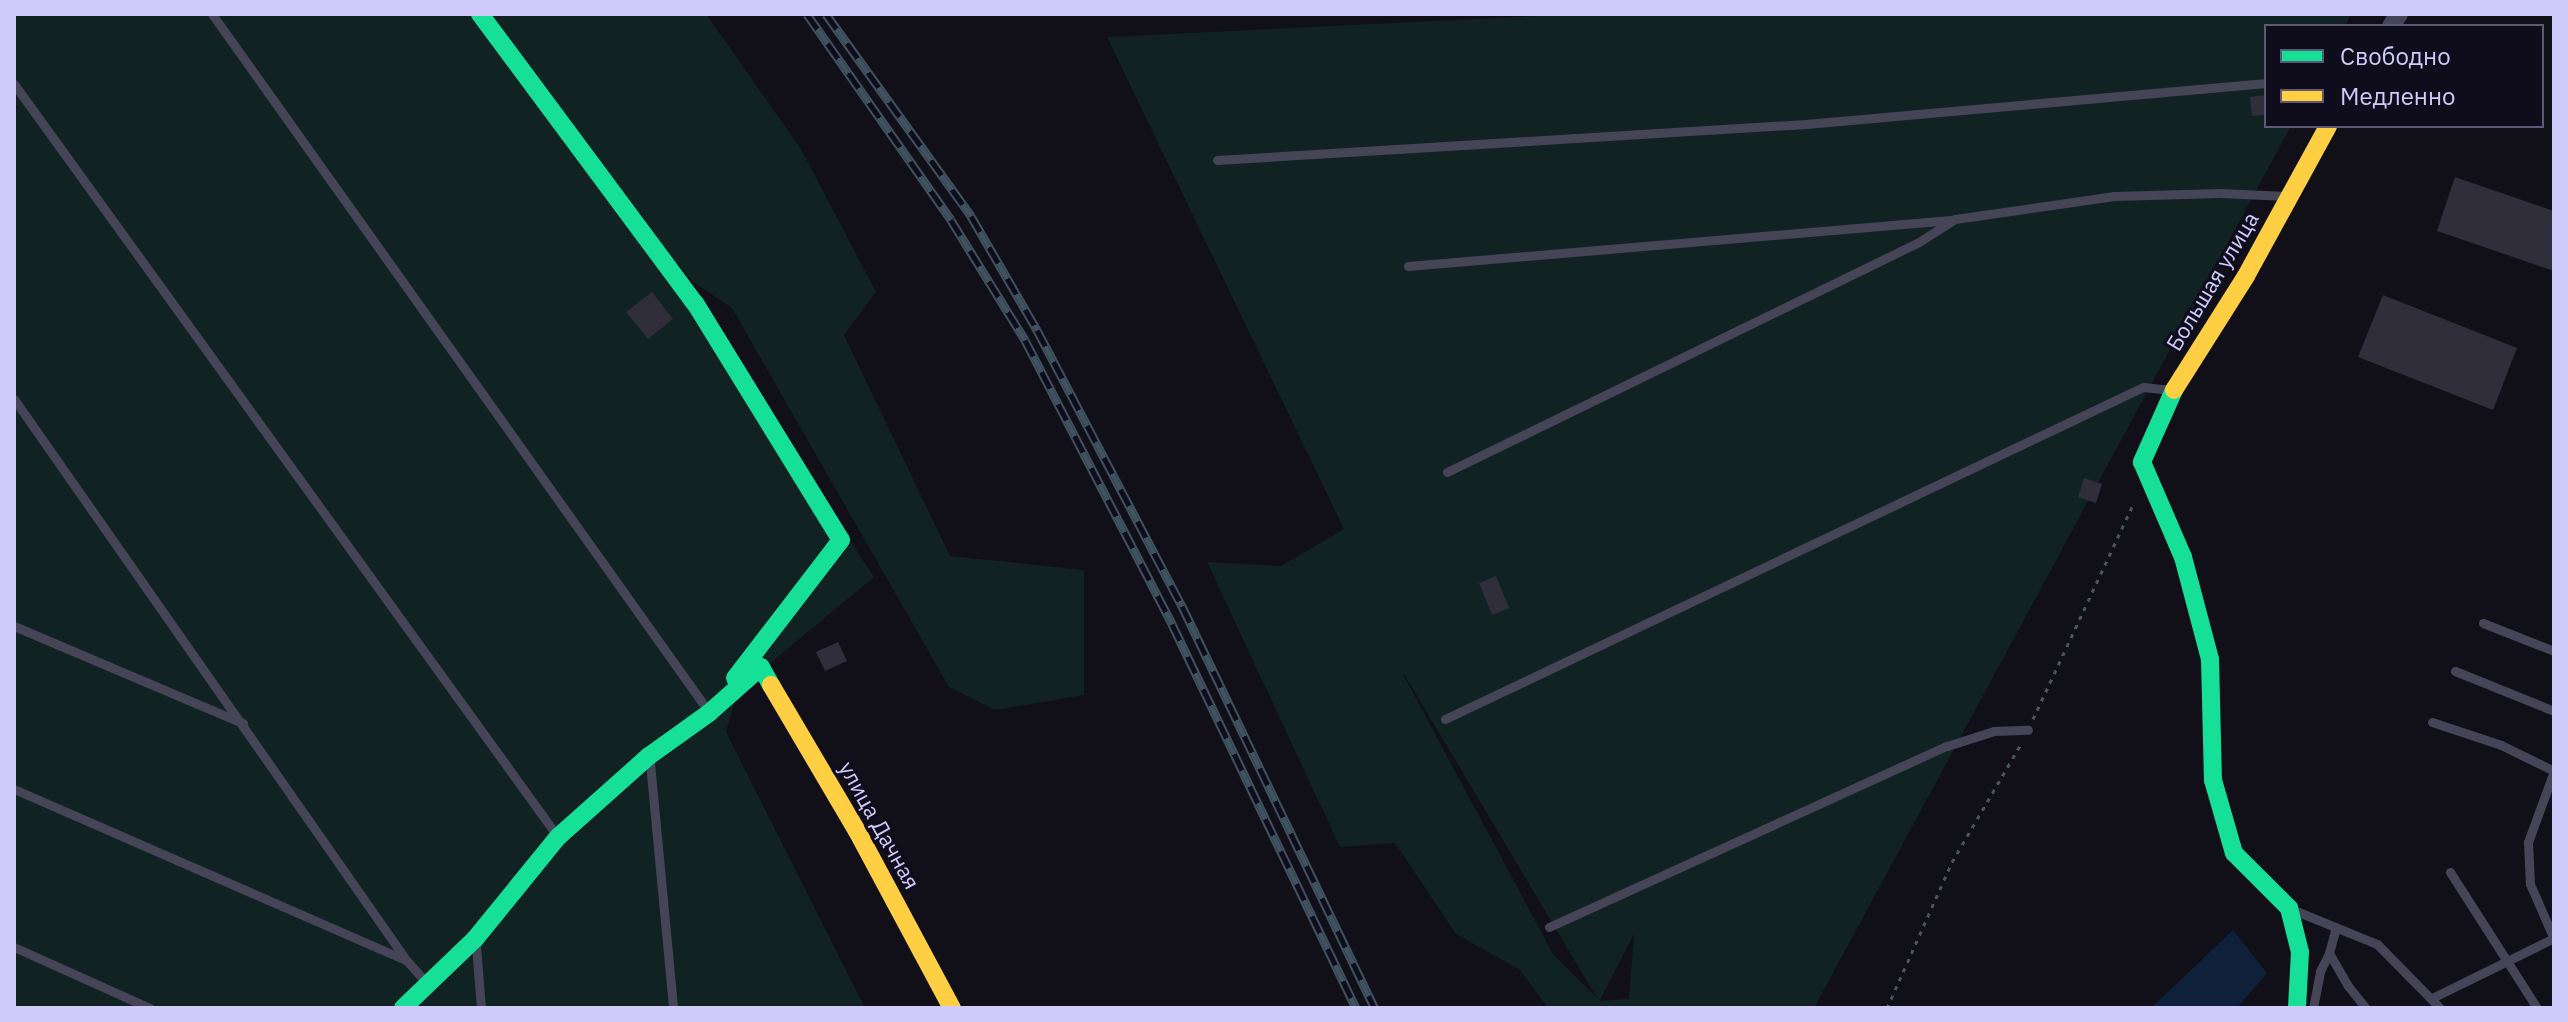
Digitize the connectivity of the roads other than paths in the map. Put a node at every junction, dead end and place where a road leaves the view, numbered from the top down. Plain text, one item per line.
1 (212, 14) edge
2 (480, 14) edge
3 (2264, 83) edge
4 (14, 84) edge
5 (2327, 128) edge
6 (1217, 160) dead end
7 (2290, 196) junction
8 (1955, 219) junction
9 (1408, 266) dead end
10 (2175, 390) junction
11 (14, 399) edge
12 (1447, 472) dead end
13 (2483, 623) dead end
14 (14, 626) edge
15 (2554, 651) edge
16 (2455, 671) dead end
17 (2554, 711) edge
18 (709, 713) junction
19 (1445, 719) dead end
20 (2432, 722) dead end
21 (245, 724) junction
22 (2028, 730) dead end
23 (649, 756) junction
24 (2554, 771) edge
25 (14, 789) edge
26 (558, 837) junction
27 (2450, 872) dead end
28 (2289, 908) junction
29 (1549, 927) dead end
30 (2336, 927) junction
31 (2554, 938) edge
32 (475, 939) junction
33 (14, 947) edge
34 (2329, 953) junction
35 (2506, 960) junction
36 (407, 961) junction
37 (428, 984) junction
38 (2432, 998) junction
39 (150, 1008) edge
40 (403, 1008) edge
41 (481, 1008) edge
42 (673, 1008) edge
43 (952, 1008) edge
44 (2297, 1008) edge
45 (2313, 1008) edge
46 (2366, 1008) edge
47 (2440, 1008) edge
48 (2537, 1008) edge

1 - 18 lane
2 - 18 street
3 - 6 lane
4 - 26 lane
5 - 7 street, Большая улица
7 - 8 lane
7 - 10 street, Большая улица
8 - 9 lane
8 - 12 lane
10 - 19 lane
10 - 28 street, Большая улица
11 - 21 lane
13 - 15 lane
14 - 21 lane
16 - 17 lane
18 - 23 street
18 - 43 street, улица Дачная
20 - 24 lane
21 - 36 lane
22 - 29 lane
23 - 26 street
23 - 42 lane
24 - 31 lane
25 - 36 lane
26 - 32 street
27 - 35 lane
28 - 30 lane
28 - 44 street
30 - 34 lane
30 - 38 lane
31 - 35 lane
32 - 37 street
32 - 41 lane
33 - 39 lane
34 - 45 lane
34 - 46 lane
35 - 38 lane
35 - 48 lane
36 - 37 lane
37 - 40 street
38 - 47 lane

